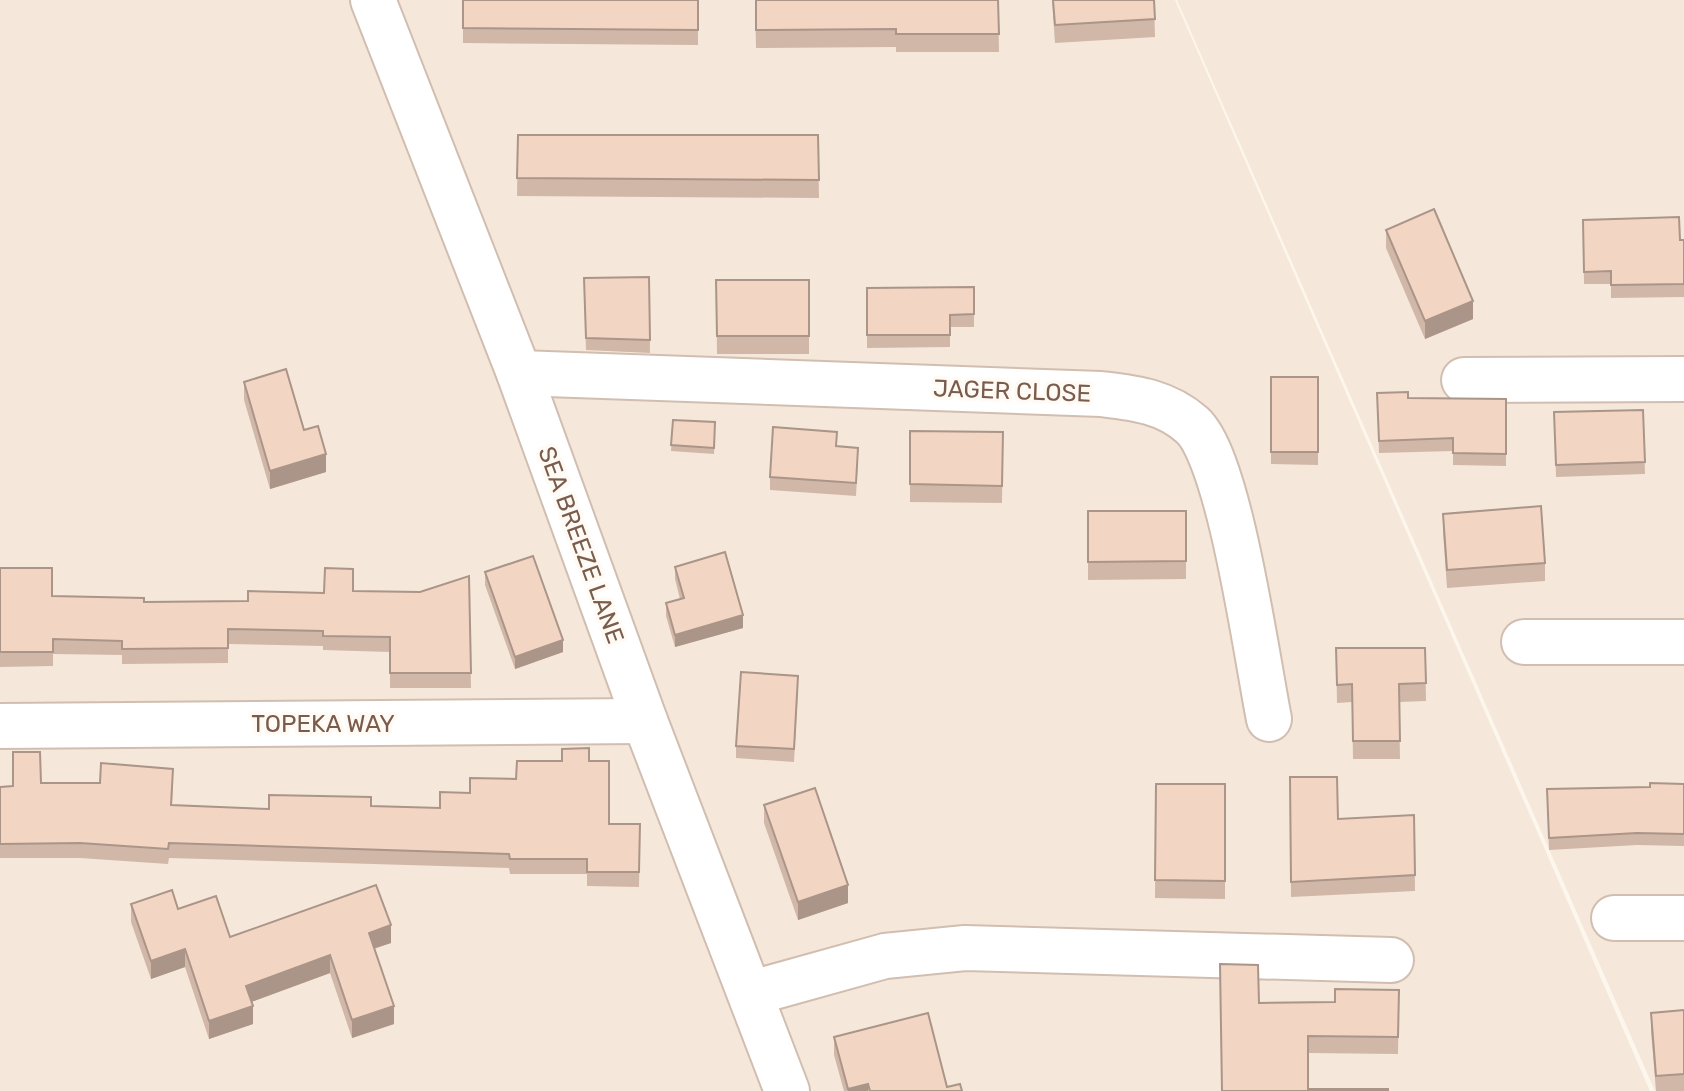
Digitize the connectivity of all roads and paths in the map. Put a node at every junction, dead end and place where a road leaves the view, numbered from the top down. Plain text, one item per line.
1 (373, 0) edge
2 (519, 373) junction
3 (1684, 379) edge
4 (1464, 380) dead end
5 (1524, 642) dead end
6 (1684, 642) edge
7 (1269, 719) dead end
8 (645, 721) junction
9 (0, 726) edge
10 (1614, 918) dead end
11 (1684, 918) edge
12 (1391, 960) dead end
13 (752, 993) junction
14 (787, 1091) edge

1 - 2 street, SEA BREEZE LANE
2 - 7 street, JAGER CLOSE
2 - 8 street, SEA BREEZE LANE
3 - 4 street
5 - 6 street
8 - 9 street, TOPEKA WAY
8 - 13 street, SEA BREEZE LANE
10 - 11 street
12 - 13 street
13 - 14 street, SEA BREEZE LANE

